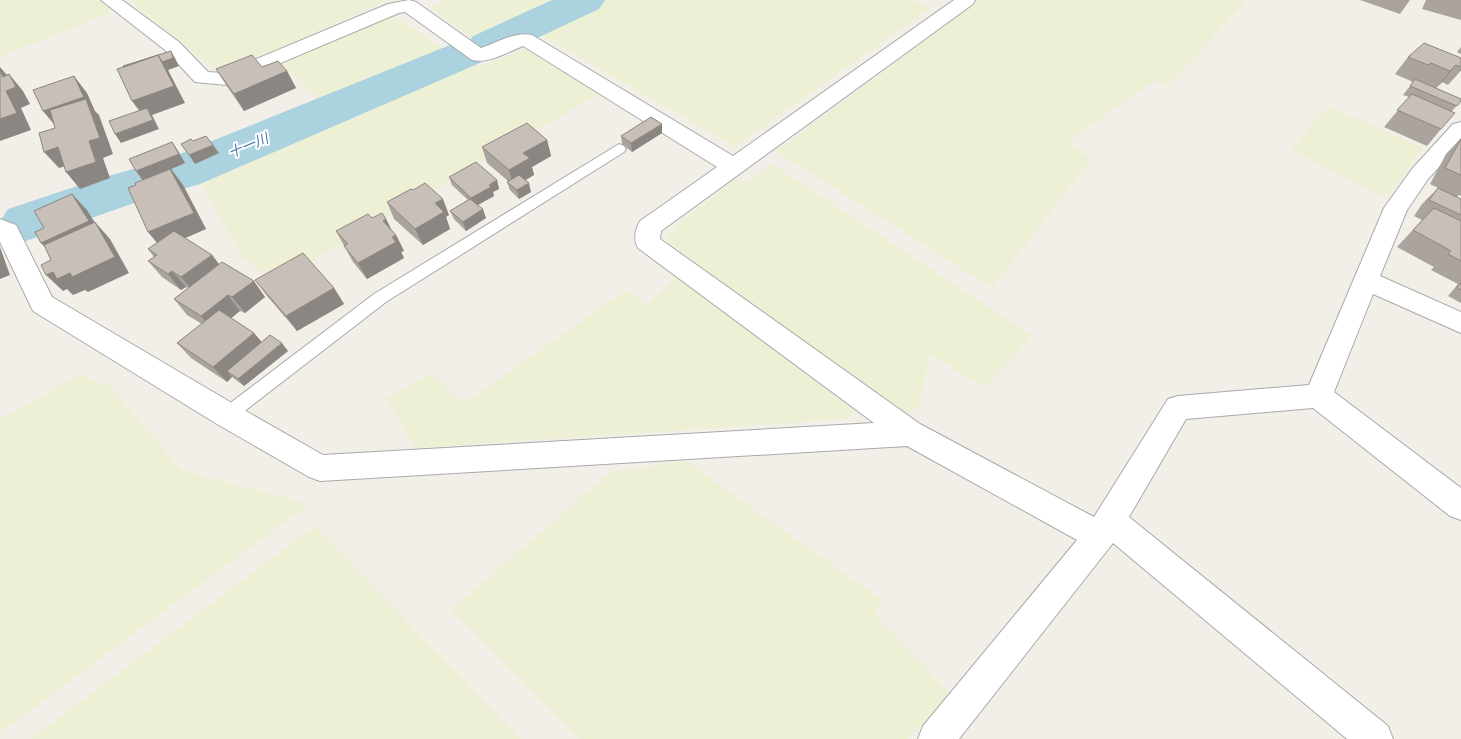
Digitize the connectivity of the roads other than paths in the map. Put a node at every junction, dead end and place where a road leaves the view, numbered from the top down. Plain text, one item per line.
1 (110, 0) edge
2 (966, 0) edge
3 (1461, 129) edge
4 (619, 149) dead end
5 (734, 167) junction
6 (0, 228) edge
7 (1365, 280) junction
8 (1461, 323) edge
9 (1318, 396) junction
10 (227, 415) junction
11 (910, 433) junction
12 (1461, 506) edge
13 (1104, 528) junction
14 (936, 739) edge
15 (1374, 739) edge

1 - 5 street
2 - 5 street
3 - 7 street
4 - 10 lane
5 - 11 street
6 - 10 street
7 - 8 street
7 - 9 street
9 - 12 street
9 - 13 street
10 - 11 street
11 - 13 street
13 - 14 street
13 - 15 street

